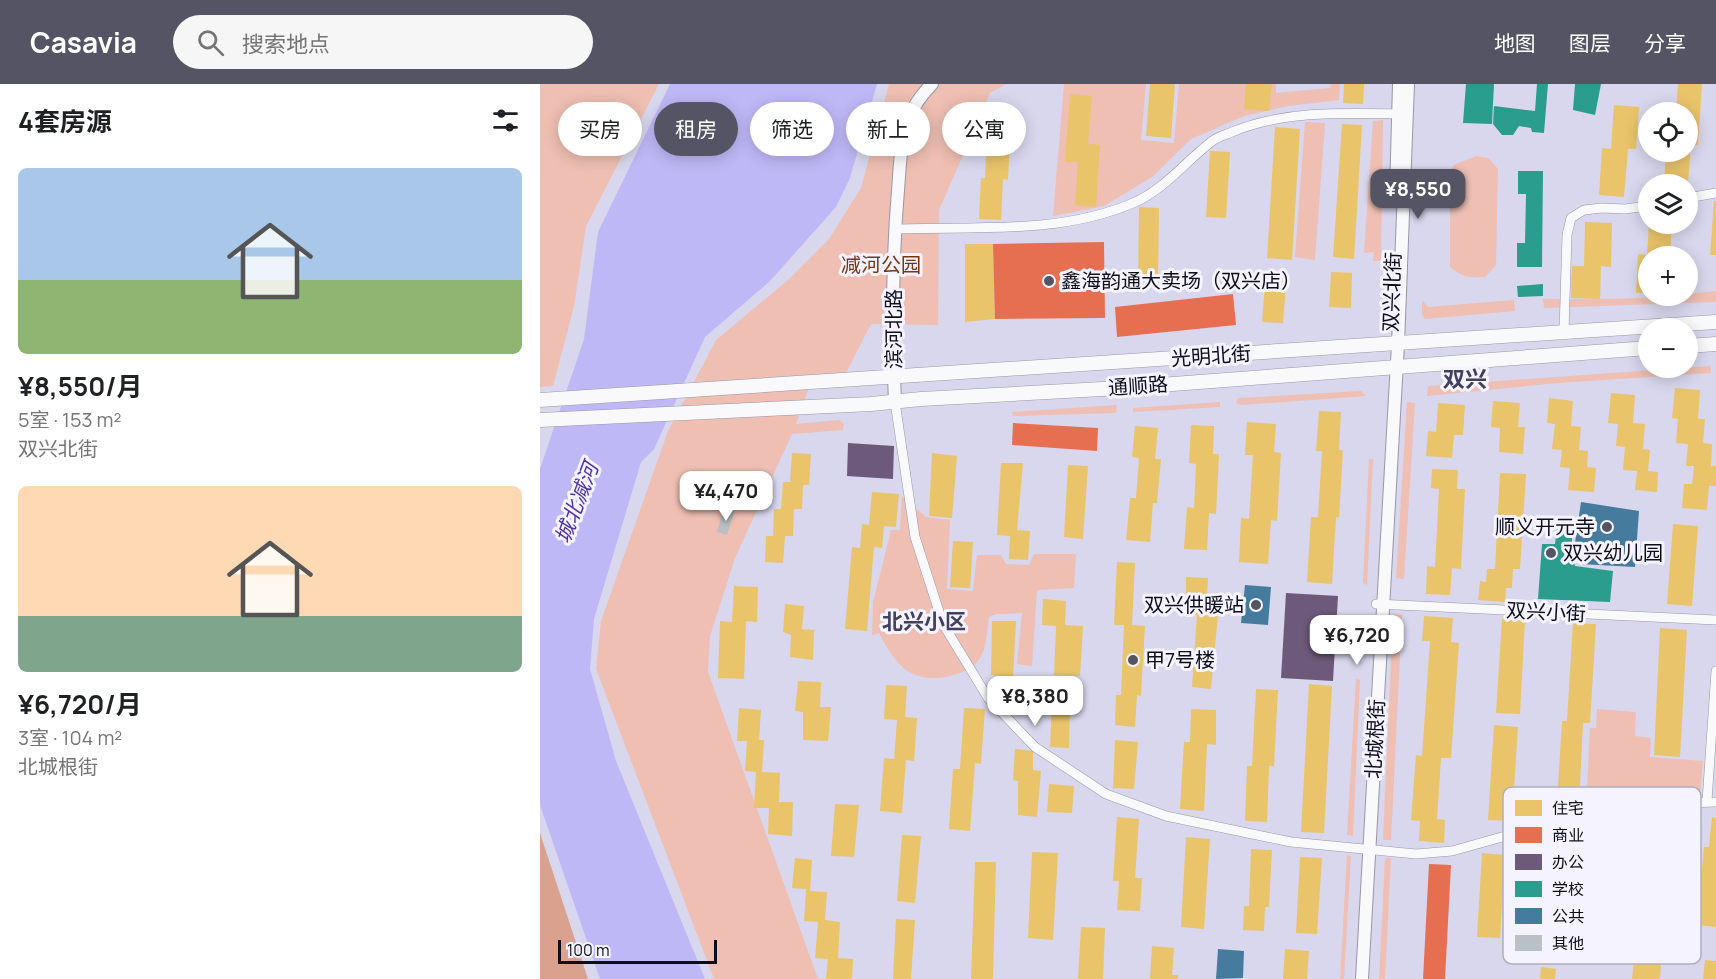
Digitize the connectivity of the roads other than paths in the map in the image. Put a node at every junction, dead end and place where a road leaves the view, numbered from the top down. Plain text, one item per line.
1 (932, 84) edge
2 (1399, 84) edge
3 (1408, 84) edge
4 (1403, 114) junction
5 (1716, 193) edge
6 (1698, 196) edge
7 (1638, 207) edge
8 (895, 229) junction
9 (1716, 322) edge
10 (1564, 332) junction
11 (1716, 344) edge
12 (1698, 345) edge
13 (1638, 348) edge
14 (1394, 355) junction
15 (894, 377) junction
16 (543, 400) edge
17 (895, 402) junction
18 (540, 420) edge
19 (1379, 604) junction
20 (1716, 620) edge
21 (1716, 671) edge
22 (1711, 801) edge
23 (1503, 837) edge
24 (1365, 850) junction
25 (1354, 979) edge
26 (1362, 979) edge

1 - 8 street, 滨河北路
2 - 4 street, 双兴北街
3 - 4 street, 双兴北街
4 - 8 street
4 - 14 street, 双兴北街
5 - 6 street
7 - 10 street
8 - 15 street, 滨河北路
9 - 10 main road, 光明北街
10 - 14 main road, 光明北街
11 - 12 main road
13 - 14 main road, 通顺路
14 - 15 main road, 光明北街
14 - 17 main road, 通顺路
14 - 19 street, 北城根街
15 - 16 main road, 光明北街
15 - 17 street, 滨河北路
17 - 18 main road, 通顺路
17 - 24 street
19 - 20 street, 双兴小街
19 - 24 street, 北城根街
21 - 22 street
23 - 24 street
24 - 25 street, 北城根街
24 - 26 street, 北城根街

